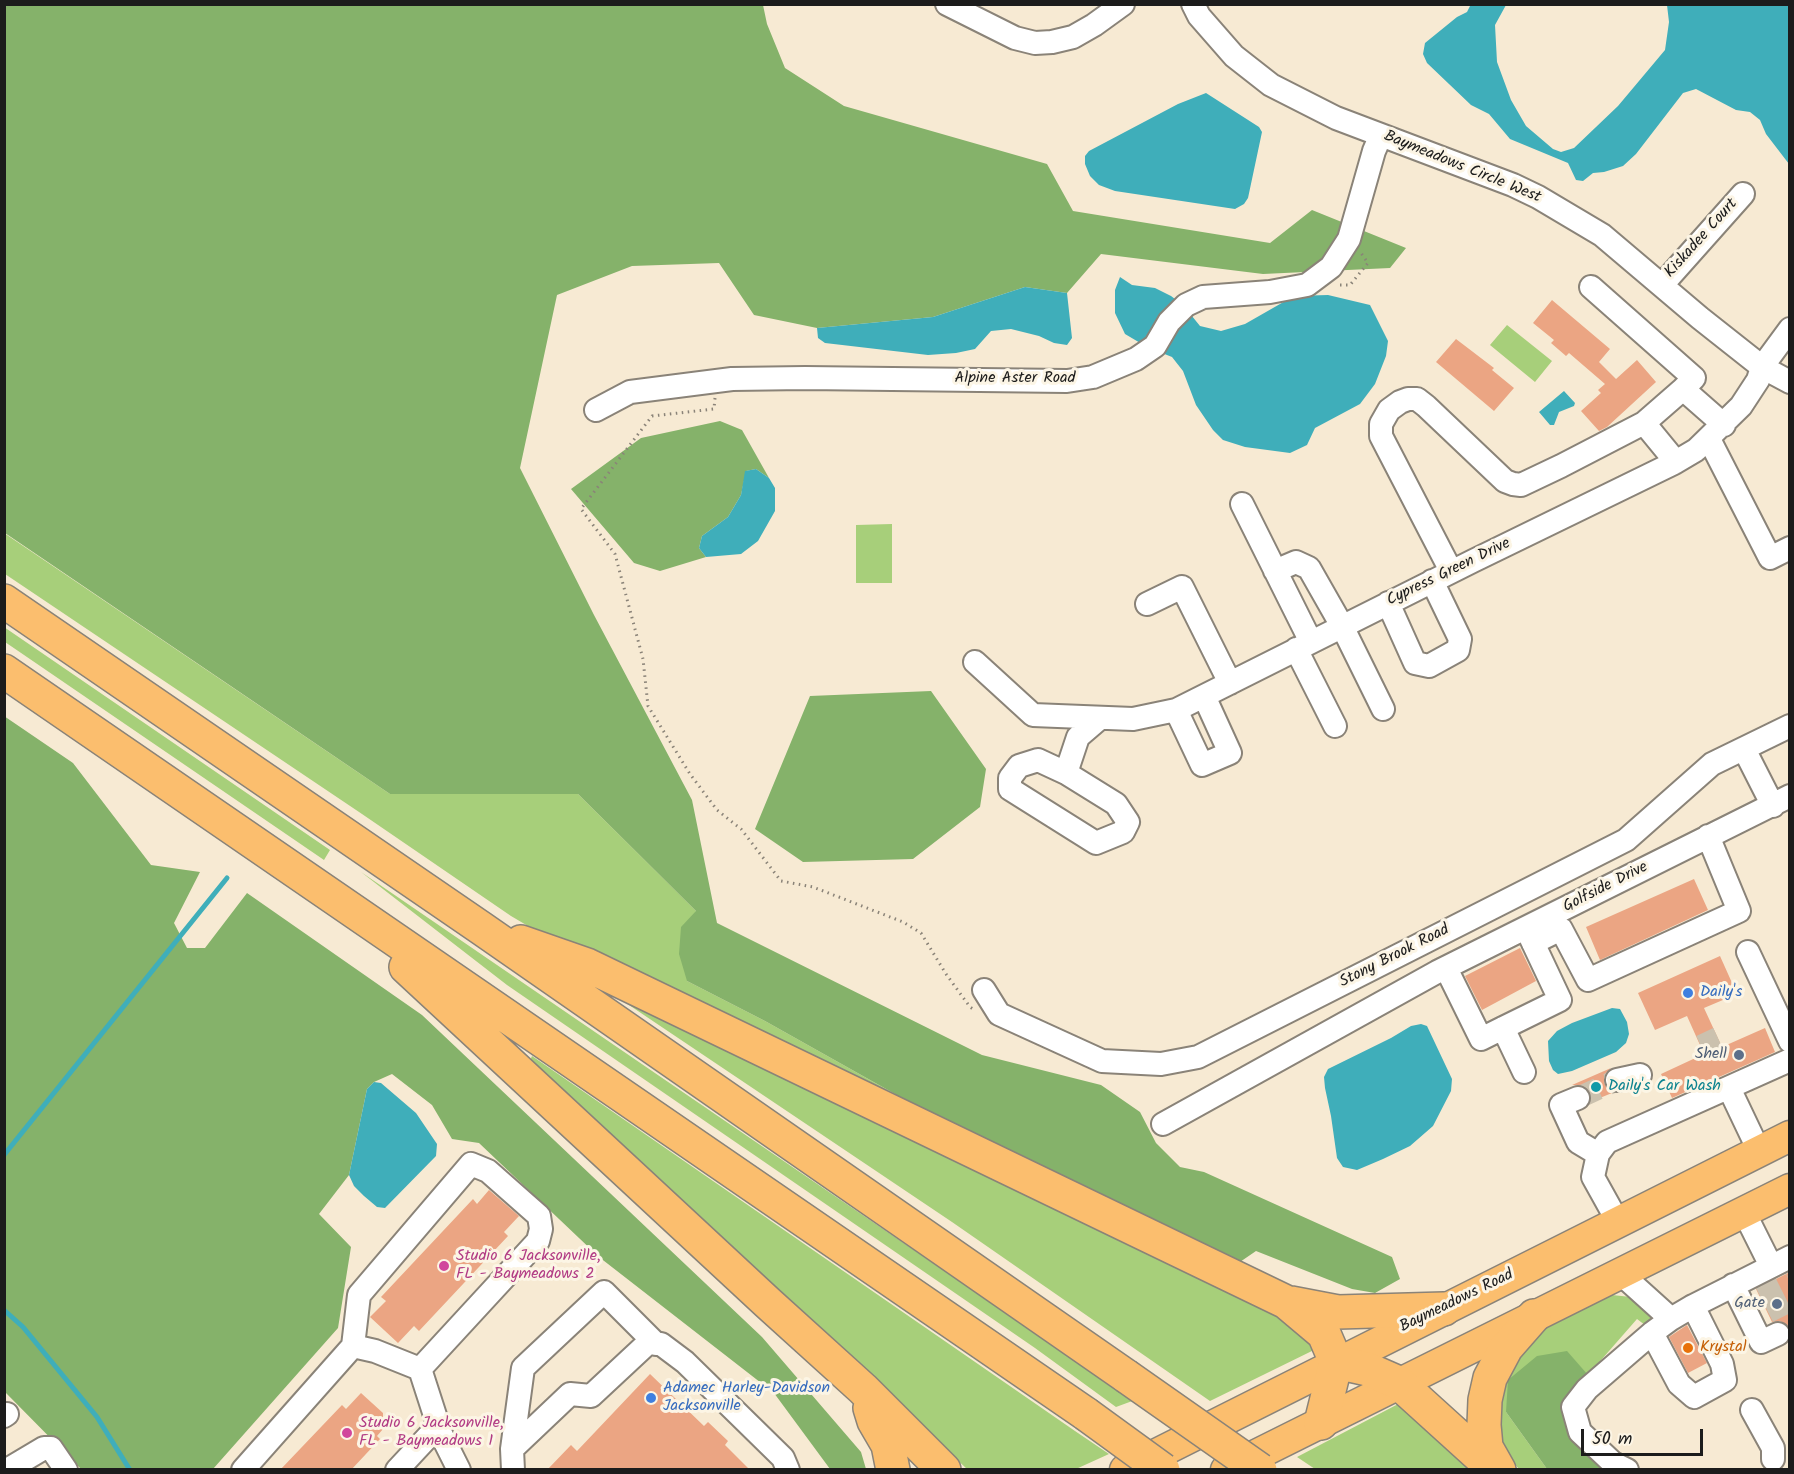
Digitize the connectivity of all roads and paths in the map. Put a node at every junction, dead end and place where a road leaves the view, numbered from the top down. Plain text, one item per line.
1 (947, 4) edge
2 (1123, 4) edge
3 (1193, 4) edge
4 (1381, 135) junction
5 (1743, 194) dead end
6 (1361, 251) dead end
7 (1330, 285) dead end
8 (1662, 285) junction
9 (1591, 287) dead end
10 (1790, 329) edge
11 (1762, 367) junction
12 (1790, 382) edge
13 (1683, 389) junction
14 (715, 398) dead end
15 (596, 410) dead end
16 (652, 416) dead end
17 (1644, 423) junction
18 (1716, 432) junction
19 (1676, 462) junction
20 (1242, 504) dead end
21 (1790, 548) edge
22 (1275, 571) junction
23 (1442, 576) junction
24 (4, 601) edge
25 (1388, 603) junction
26 (1147, 604) dead end
27 (1342, 626) junction
28 (1304, 646) junction
29 (975, 662) dead end
30 (4, 671) edge
31 (1230, 683) junction
32 (1204, 696) junction
33 (1383, 709) dead end
34 (1176, 710) junction
35 (1098, 718) junction
36 (1335, 726) dead end
37 (1790, 726) edge
38 (1744, 749) junction
39 (1066, 773) junction
40 (1781, 801) edge
41 (1708, 836) junction
42 (324, 891) junction
43 (1558, 922) junction
44 (481, 928) junction
45 (1530, 936) junction
46 (1748, 952) dead end
47 (1446, 968) junction
48 (984, 990) dead end
49 (1503, 1028) junction
50 (1790, 1041) edge
51 (1790, 1060) edge
52 (1524, 1072) dead end
53 (1640, 1075) dead end
54 (1617, 1080) tunnel mouth
55 (1729, 1088) junction
56 (1578, 1098) tunnel mouth
57 (1162, 1124) dead end
58 (1790, 1137) edge
59 (1760, 1151) junction
60 (1598, 1154) junction
61 (1790, 1189) edge
62 (1744, 1212) junction
63 (1618, 1222) junction
64 (1780, 1262) edge
65 (1620, 1274) junction
66 (1286, 1302) junction
67 (1751, 1304) junction
68 (1444, 1308) junction
69 (1684, 1311) junction
70 (1534, 1316) junction
71 (1652, 1333) junction
72 (1778, 1334) tunnel mouth
73 (656, 1344) junction
74 (354, 1347) junction
75 (1336, 1362) junction
76 (420, 1369) junction
77 (1399, 1383) junction
78 (863, 1389) junction
79 (1752, 1410) dead end
80 (1321, 1423) junction
81 (438, 1426) junction
82 (513, 1459) edge
83 (1773, 1459) dead end
84 (7, 1470) edge
85 (66, 1470) edge
86 (243, 1470) edge
87 (397, 1470) edge
88 (459, 1470) edge
89 (788, 1470) edge
90 (893, 1470) edge
91 (944, 1470) edge
92 (1125, 1470) edge
93 (1163, 1470) edge
94 (1226, 1470) edge
95 (1260, 1470) edge
96 (1497, 1470) edge
97 (1627, 1470) edge

1 - 2 street
3 - 4 street, Baymeadows Circle West
4 - 8 street, Baymeadows Circle West
4 - 15 street, Alpine Aster Road
5 - 8 street, Kiskadee Court
6 - 7 path
8 - 11 street, Baymeadows Circle West
9 - 13 street
10 - 11 street, Cypress Green Drive
11 - 12 street, Baymeadows Circle West
11 - 18 street, Cypress Green Drive
13 - 17 street
13 - 18 street
14 - 16 path
17 - 19 street
17 - 23 street
18 - 19 street, Cypress Green Drive
18 - 21 street
19 - 23 street, Cypress Green Drive
20 - 22 street
22 - 27 street
22 - 28 street
23 - 25 street, Cypress Green Drive
23 - 25 street
24 - 44 highway
25 - 27 street, Cypress Green Drive
26 - 31 street
27 - 28 street, Cypress Green Drive
27 - 33 street
28 - 31 street, Cypress Green Drive
28 - 36 street
29 - 35 street, Cypress Green Drive
30 - 42 highway
31 - 32 street, Cypress Green Drive
32 - 34 street, Cypress Green Drive
32 - 34 street
34 - 35 street, Cypress Green Drive
35 - 39 street
37 - 38 street, Stony Brook Road
38 - 40 street
38 - 48 street, Stony Brook Road
39 - 39 street
40 - 41 street, Golfside Drive
41 - 43 street, Golfside Drive
41 - 43 street
42 - 78 highway
42 - 93 highway, bridge
43 - 45 street, Golfside Drive
44 - 66 highway
44 - 95 highway, bridge
45 - 47 street, Golfside Drive
45 - 49 street
46 - 50 street
47 - 49 street
47 - 57 street, Golfside Drive
49 - 52 street
51 - 55 street
53 - 54 street
55 - 59 street
55 - 60 street
56 - 60 street
58 - 59 main road, Baymeadows Road
59 - 63 main road, Baymeadows Road
60 - 63 street
61 - 62 main road
62 - 64 street
62 - 65 main road
63 - 68 main road, Baymeadows Road
64 - 67 street
65 - 69 street
65 - 70 main road
66 - 68 highway
66 - 75 highway
67 - 69 street
67 - 72 street
68 - 75 main road, Baymeadows Road
69 - 71 street
69 - 71 street
70 - 77 main road
70 - 96 highway
71 - 97 street
73 - 82 street
73 - 82 street
73 - 89 street
74 - 76 street
74 - 76 street
74 - 86 street
75 - 77 highway
75 - 80 highway
75 - 92 main road, Baymeadows Road
76 - 81 street
77 - 80 main road
77 - 96 highway
78 - 90 highway
78 - 91 highway
79 - 83 street
80 - 94 main road
81 - 87 street
81 - 88 street
84 - 85 street

